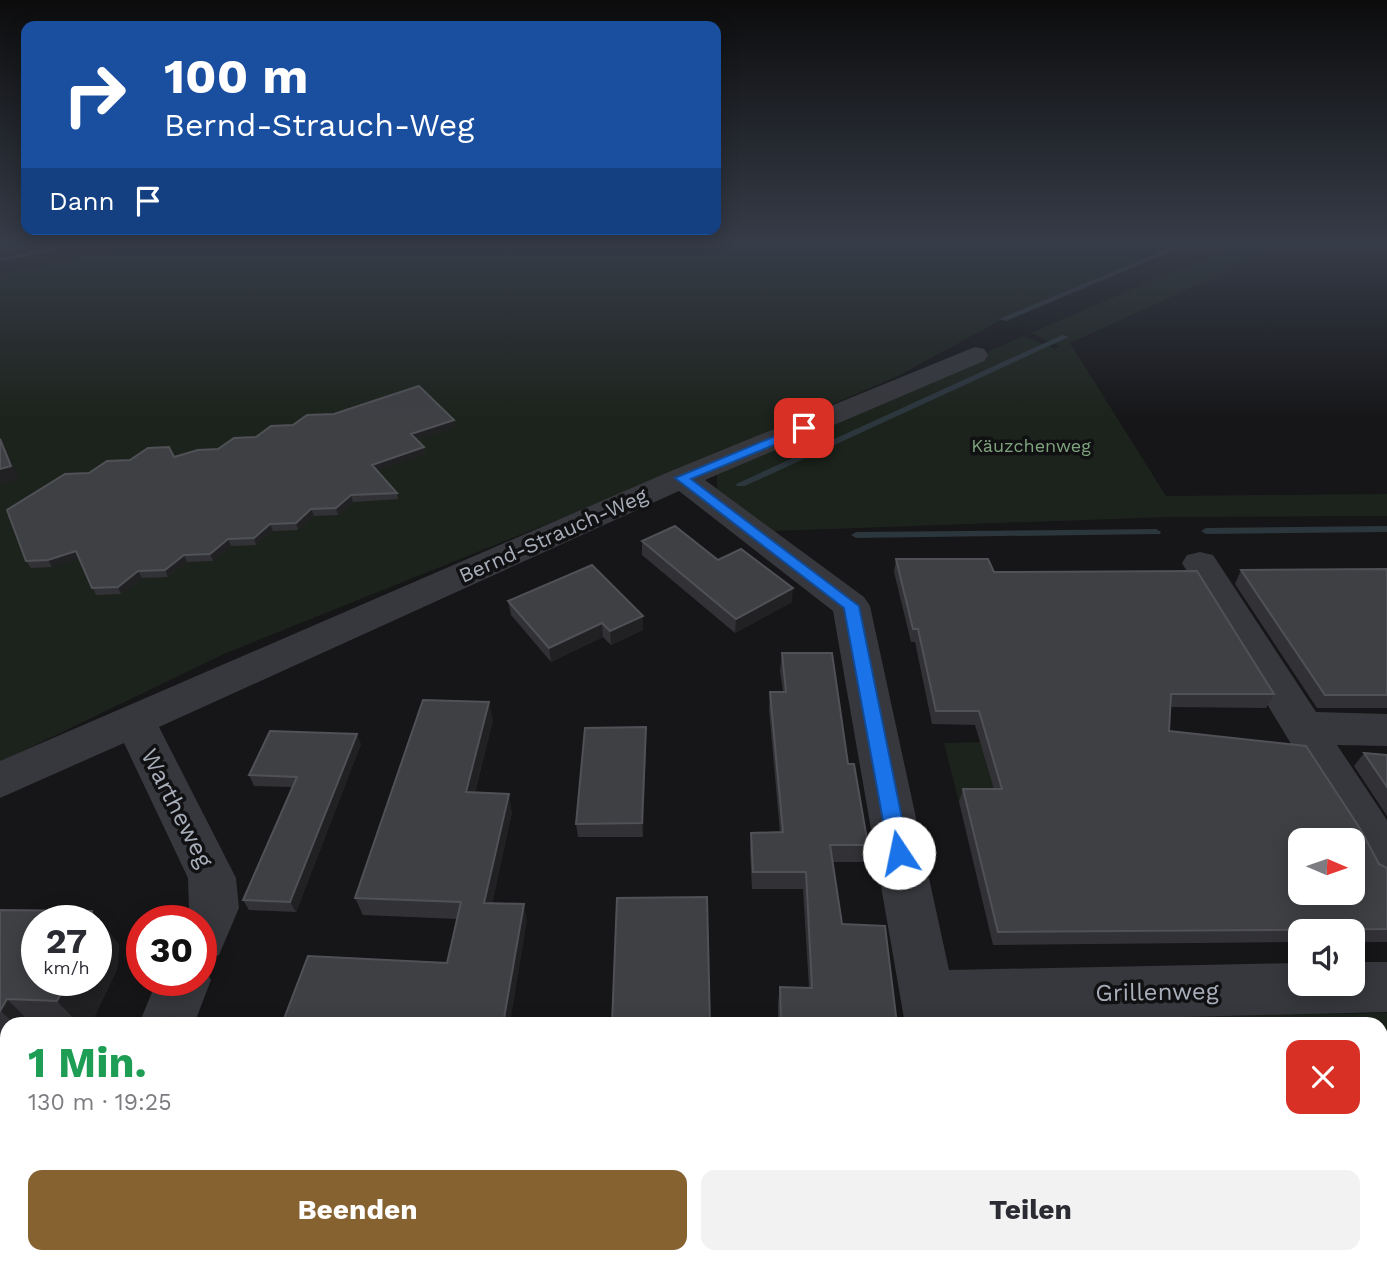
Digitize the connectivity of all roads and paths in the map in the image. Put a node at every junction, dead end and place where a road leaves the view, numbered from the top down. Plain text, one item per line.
1 (975, 355) dead end
2 (682, 478) junction
3 (1200, 563) dead end
4 (134, 719) junction
5 (1304, 728) junction
6 (1387, 730) edge
7 (0, 780) edge
8 (1387, 861) edge
9 (214, 905) edge
10 (1387, 987) edge
11 (177, 996) edge
12 (930, 1010) edge
13 (169, 1017) edge

1 - 2 street, Bernd-Strauch-Weg
2 - 4 street, Bernd-Strauch-Weg
2 - 12 street
3 - 5 street
4 - 7 street, Bernd-Strauch-Weg
4 - 9 street, Wartheweg
5 - 6 street
5 - 8 street
10 - 12 street, Grillenweg
11 - 13 street

